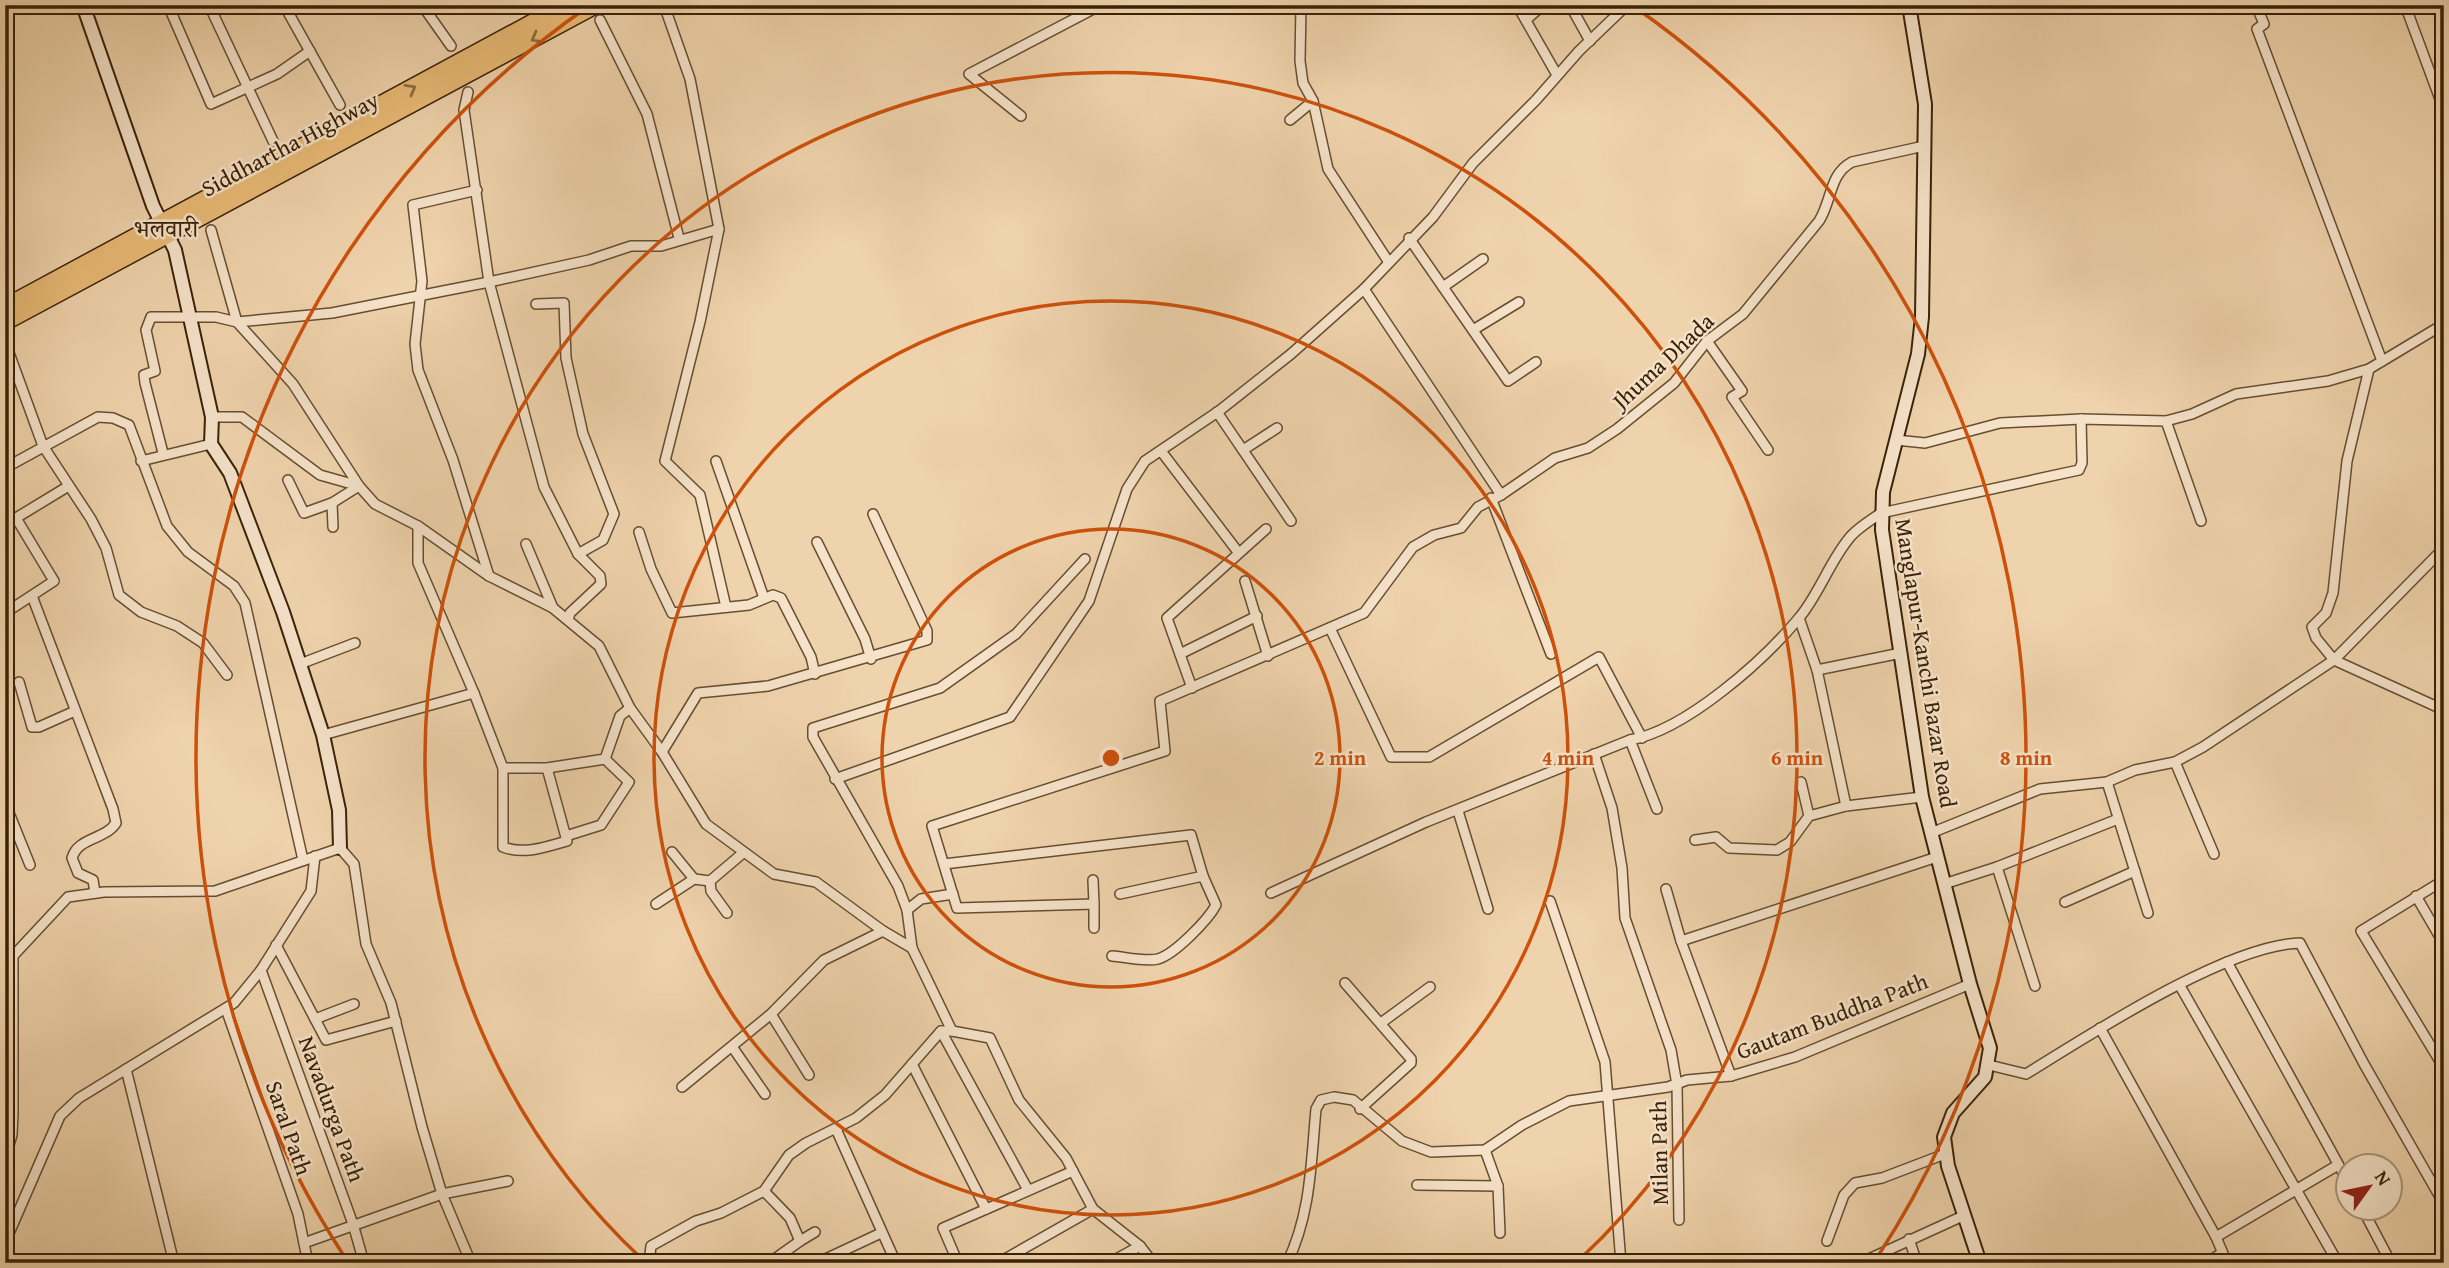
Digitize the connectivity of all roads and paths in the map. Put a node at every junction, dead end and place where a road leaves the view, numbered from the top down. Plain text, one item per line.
1 (83, 5) edge
2 (168, 5) edge
3 (209, 5) edge
4 (284, 5) edge
5 (422, 5) edge
6 (565, 5) edge
7 (664, 5) edge
8 (1101, 5) edge
9 (1301, 5) edge
10 (1517, 5) edge
11 (1543, 5) edge
12 (1570, 5) edge
13 (1627, 5) edge
14 (1929, 5) edge
15 (2256, 5) edge
16 (2404, 5) edge
17 (1909, 7) edge
18 (598, 13) edge
19 (1526, 20) junction
20 (1590, 41) junction
21 (451, 46) dead end
22 (310, 51) junction
23 (1557, 75) junction
24 (248, 89) junction
25 (468, 92) dead end
26 (1313, 101) junction
27 (340, 105) dead end
28 (2444, 110) edge
29 (1021, 116) dead end
30 (1290, 120) dead end
31 (273, 142) dead end
32 (1924, 146) junction
33 (477, 190) junction
34 (166, 229) junction
35 (719, 229) junction
36 (211, 230) dead end
37 (679, 238) junction
38 (1409, 239) junction
39 (1483, 259) dead end
40 (1388, 261) junction
41 (489, 282) junction
42 (1443, 287) junction
43 (1364, 289) junction
44 (418, 293) junction
45 (1519, 302) dead end
46 (536, 304) dead end
47 (5, 307) edge
48 (191, 317) junction
49 (237, 322) junction
50 (5, 323) edge
51 (2444, 324) edge
52 (1473, 330) junction
53 (1707, 341) junction
54 (8, 351) dead end
55 (2382, 361) junction
56 (1536, 362) dead end
57 (2369, 369) junction
58 (1217, 412) junction
59 (212, 417) junction
60 (2081, 419) junction
61 (2166, 421) junction
62 (1277, 428) dead end
63 (1896, 440) junction
64 (211, 444) junction
65 (43, 446) junction
66 (1243, 450) junction
67 (1768, 450) dead end
68 (1161, 451) junction
69 (163, 453) junction
70 (141, 461) junction
71 (716, 461) dead end
72 (5, 468) edge
73 (288, 480) dead end
74 (359, 486) junction
75 (67, 487) junction
76 (1496, 497) junction
77 (332, 503) junction
78 (1881, 513) junction
79 (873, 514) dead end
80 (1291, 521) dead end
81 (2201, 521) dead end
82 (418, 526) junction
83 (333, 527) dead end
84 (1266, 529) dead end
85 (639, 532) dead end
86 (817, 542) dead end
87 (526, 544) dead end
88 (2444, 548) edge
89 (1238, 552) junction
90 (578, 554) junction
91 (1085, 559) dead end
92 (489, 576) junction
93 (1245, 581) dead end
94 (32, 596) junction
95 (764, 598) junction
96 (726, 607) junction
97 (553, 608) junction
98 (5, 612) edge
99 (1257, 616) junction
100 (1799, 618) junction
101 (568, 620) junction
102 (1330, 628) junction
103 (355, 643) dead end
104 (1901, 653) junction
105 (1180, 654) junction
106 (1551, 654) dead end
107 (1268, 656) junction
108 (871, 659) junction
109 (2334, 660) junction
110 (300, 664) junction
111 (1817, 670) junction
112 (815, 674) junction
113 (227, 675) dead end
114 (19, 682) dead end
115 (1192, 688) junction
116 (474, 693) junction
117 (629, 708) junction
118 (2444, 710) edge
119 (75, 711) junction
120 (323, 735) junction
121 (1642, 738) junction
122 (1630, 740) junction
123 (663, 752) junction
124 (1594, 754) junction
125 (605, 759) junction
126 (2175, 762) junction
127 (503, 768) junction
128 (547, 768) junction
129 (835, 779) junction
130 (1801, 782) dead end
131 (2107, 782) junction
132 (1922, 797) junction
133 (5, 803) edge
134 (1846, 806) junction
135 (1657, 809) dead end
136 (1458, 811) junction
137 (1809, 816) junction
138 (2118, 819) junction
139 (1931, 833) junction
140 (566, 836) junction
141 (1695, 840) dead end
142 (340, 848) junction
143 (671, 852) dead end
144 (743, 853) junction
145 (2214, 854) dead end
146 (315, 856) junction
147 (1937, 856) junction
148 (303, 860) junction
149 (944, 864) junction
150 (30, 865) dead end
151 (1997, 867) junction
152 (2135, 871) junction
153 (1203, 876) junction
154 (694, 879) junction
155 (1093, 880) dead end
156 (2444, 880) edge
157 (710, 881) junction
158 (1944, 884) junction
159 (1666, 889) dead end
160 (95, 893) junction
161 (1271, 893) dead end
162 (953, 894) junction
163 (1120, 894) dead end
164 (2416, 897) junction
165 (1550, 901) dead end
166 (2064, 902) dead end
167 (656, 904) dead end
168 (1094, 904) junction
169 (1488, 909) dead end
170 (907, 910) junction
171 (727, 913) dead end
172 (2148, 913) dead end
173 (1094, 928) dead end
174 (883, 931) junction
175 (1681, 941) junction
176 (2444, 944) edge
177 (276, 945) junction
178 (912, 948) junction
179 (1112, 956) dead end
180 (9, 958) edge
181 (2227, 962) junction
182 (261, 970) junction
183 (1345, 983) dead end
184 (1970, 984) junction
185 (1430, 986) dead end
186 (2035, 986) dead end
187 (2180, 986) junction
188 (354, 1004) dead end
189 (226, 1009) junction
190 (771, 1014) junction
191 (9, 1015) edge
192 (315, 1019) junction
193 (396, 1021) junction
194 (1381, 1023) junction
195 (2100, 1028) junction
196 (941, 1031) junction
197 (952, 1031) junction
198 (733, 1048) junction
199 (912, 1064) junction
200 (1989, 1065) junction
201 (2444, 1068) edge
202 (126, 1069) junction
203 (808, 1074) dead end
204 (1731, 1076) junction
205 (1677, 1085) junction
206 (682, 1087) dead end
207 (765, 1094) dead end
208 (1607, 1096) junction
209 (1360, 1109) junction
210 (836, 1129) junction
211 (1485, 1150) junction
212 (1945, 1154) junction
213 (5, 1158) edge
214 (2334, 1158) edge
215 (2334, 1168) edge
216 (1073, 1171) junction
217 (509, 1181) dead end
218 (1417, 1185) dead end
219 (1498, 1186) junction
220 (1028, 1190) junction
221 (764, 1191) junction
222 (2297, 1192) junction
223 (443, 1194) junction
224 (2444, 1204) edge
225 (986, 1209) junction
226 (1093, 1209) junction
227 (1965, 1215) junction
228 (1679, 1220) dead end
229 (2369, 1222) edge
230 (353, 1224) junction
231 (5, 1232) edge
232 (815, 1233) dead end
233 (881, 1233) junction
234 (1500, 1233) dead end
235 (2216, 1237) junction
236 (1909, 1239) junction
237 (800, 1241) junction
238 (1827, 1241) dead end
239 (304, 1243) junction
240 (1140, 1246) junction
241 (2222, 1253) junction
242 (1862, 1262) edge
243 (174, 1263) edge
244 (308, 1263) edge
245 (364, 1263) edge
246 (471, 1263) edge
247 (649, 1263) edge
248 (769, 1263) edge
249 (817, 1263) edge
250 (895, 1263) edge
251 (958, 1263) edge
252 (998, 1263) edge
253 (1109, 1263) edge
254 (1153, 1263) edge
255 (1287, 1263) edge
256 (1621, 1263) edge
257 (1917, 1263) edge
258 (1980, 1263) edge
259 (2206, 1263) edge
260 (2227, 1263) edge
261 (2338, 1263) edge
262 (2392, 1263) edge

1 - 34 street
2 - 24 street
3 - 24 street
4 - 22 street
5 - 21 street
34 -> 6 highway, Siddhartha Highway
7 - 35 street
8 - 29 street
9 - 26 street
10 - 19 street
11 - 19 street
12 - 20 street
13 - 20 street
14 - 17 street
15 - 55 street
16 - 28 street
17 - 32 street, Manglapur-Kanchi Bazar Road
18 -> 34 highway, Siddhartha Highway
18 - 37 street
19 - 23 street
20 - 23 street
22 - 24 street
22 - 27 street
23 - 38 street
24 - 31 street
25 - 33 street
26 - 30 street
26 - 40 street
32 - 53 street, Jhuma Dhada
32 - 63 street, Manglapur-Kanchi Bazar Road
33 - 41 street
33 - 44 street
34 - 47 highway, Siddhartha Highway
34 - 48 street
34 - 50 highway, Siddhartha Highway
35 - 37 street
35 - 96 street
36 - 49 street
37 - 41 street
38 - 40 street
38 - 42 street
39 - 42 street
40 - 43 street
41 - 44 street
41 - 90 street
42 - 52 street
43 - 58 street
43 - 76 street
44 - 49 street
44 - 92 street
45 - 52 street
46 - 90 street
48 - 49 street
48 - 59 street
48 - 69 street
49 - 74 street
51 - 55 street
52 - 56 street
53 - 67 street
53 - 76 street, Jhuma Dhada
54 - 65 street
55 - 57 street
57 - 61 street
57 - 109 street
58 - 66 street
58 - 68 street
59 - 64 street
59 - 74 street
60 - 61 street
60 - 63 street
60 - 78 street
61 - 81 street
62 - 66 street
63 - 78 street, Manglapur-Kanchi Bazar Road
64 - 69 street
64 - 110 street
65 - 70 street
65 - 72 street
65 - 75 street
66 - 80 street
68 - 89 street
68 - 129 street
69 - 70 street
70 - 148 street
71 - 95 street
73 - 77 street
74 - 77 street
74 - 82 street
75 - 94 street
75 - 113 street
76 - 102 street, Jhuma Dhada
76 - 106 street
77 - 83 street
78 - 100 street
78 - 104 street, Manglapur-Kanchi Bazar Road
79 - 108 street
82 - 92 street
82 - 116 street
84 - 89 street
85 - 96 street
86 - 108 street
87 - 97 street
88 - 109 street
89 - 105 street
90 - 101 street
91 - 129 street
92 - 97 street
93 - 99 street
94 - 98 street
94 - 119 street
95 - 96 street
95 - 112 street
97 - 101 street
99 - 105 street
99 - 107 street
100 - 111 street
100 - 121 street
101 - 117 street
102 - 107 street, Jhuma Dhada
102 - 121 street
103 - 110 street
104 - 111 street
104 - 132 street, Manglapur-Kanchi Bazar Road
105 - 115 street
107 - 115 street, Jhuma Dhada
108 - 112 street
109 - 118 street
109 - 126 street
110 - 120 street
111 - 134 street
112 - 123 street
114 - 119 street
115 - 149 street, Jhuma Dhada
116 - 120 street
116 - 127 street
117 - 123 street
117 - 125 street
119 - 160 street
120 - 142 street
121 - 122 street
122 - 124 street
122 - 135 street
123 - 144 street
124 - 136 street
124 - 205 street, Milan Path
125 - 128 street
125 - 140 street
126 - 131 street
126 - 145 street
127 - 128 street
127 - 140 street
128 - 140 street
129 - 170 street
130 - 137 street
131 - 138 street
131 - 139 street
132 - 134 street
132 - 139 street, Manglapur-Kanchi Bazar Road
133 - 150 street
134 - 137 street
136 - 161 street
136 - 169 street
137 - 141 street
138 - 151 street
138 - 152 street
139 - 147 street, Manglapur-Kanchi Bazar Road
142 - 146 street
142 - 193 street
143 - 154 street
144 - 157 street
144 - 174 street
146 - 148 street
146 - 177 street
147 - 158 street, Manglapur-Kanchi Bazar Road
147 - 175 street
148 - 160 street
149 - 153 street
149 - 162 street
151 - 158 street
151 - 186 street
152 - 166 street
152 - 172 street
153 - 163 street
153 - 179 street
154 - 157 street
154 - 167 street
155 - 168 street
156 - 164 street
157 - 171 street
158 - 184 street, Manglapur-Kanchi Bazar Road
159 - 175 street
160 - 180 street
162 - 168 street
162 - 170 street
164 - 176 street
164 - 201 street
165 - 208 street
168 - 173 street
170 - 178 street
174 - 178 street
174 - 190 street
175 - 204 street
177 - 182 street
177 - 192 street
178 - 197 street
180 - 191 street
181 - 187 street
181 - 214 street
181 - 224 street
182 - 189 street
182 - 230 street, Navadurga Path
183 - 194 street
184 - 200 street, Manglapur-Kanchi Bazar Road
184 - 204 street, Gautam Buddha Path
185 - 194 street
187 - 195 street
187 - 222 street
188 - 192 street
189 - 202 street
189 - 239 street, Saral Path
190 - 198 street
190 - 203 street
191 - 213 street
192 - 193 street
193 - 223 street
194 - 209 street
195 - 200 street
195 - 235 street
196 - 197 street
196 - 199 street
196 - 220 street
197 - 216 street
198 - 206 street
198 - 207 street
199 - 210 street
199 - 225 street
200 - 212 street
202 - 231 street
202 - 243 street
204 - 205 street, Gautam Buddha Path
205 - 208 street, Gautam Buddha Path
205 - 228 street, Milan Path
208 - 211 street, Gautam Buddha Path
208 - 256 street
209 - 211 street
209 - 255 street
210 - 221 street
210 - 233 street
211 - 219 street
212 - 227 street
212 - 238 street
215 - 222 street
216 - 220 street
216 - 226 street
217 - 223 street
218 - 219 street
219 - 234 street
220 - 225 street
221 - 237 street
221 - 247 street
222 - 235 street
222 - 261 street
223 - 230 street
223 - 246 street
225 - 251 street
226 - 240 street
226 - 252 street
227 - 236 street
227 - 258 street
229 - 262 street
230 - 239 street
230 - 245 street, Navadurga Path
232 - 237 street
233 - 249 street
233 - 250 street
235 - 241 street
236 - 242 street
236 - 257 street
237 - 248 street
239 - 244 street, Saral Path
240 - 253 street
240 - 254 street
241 - 259 street
241 - 260 street

